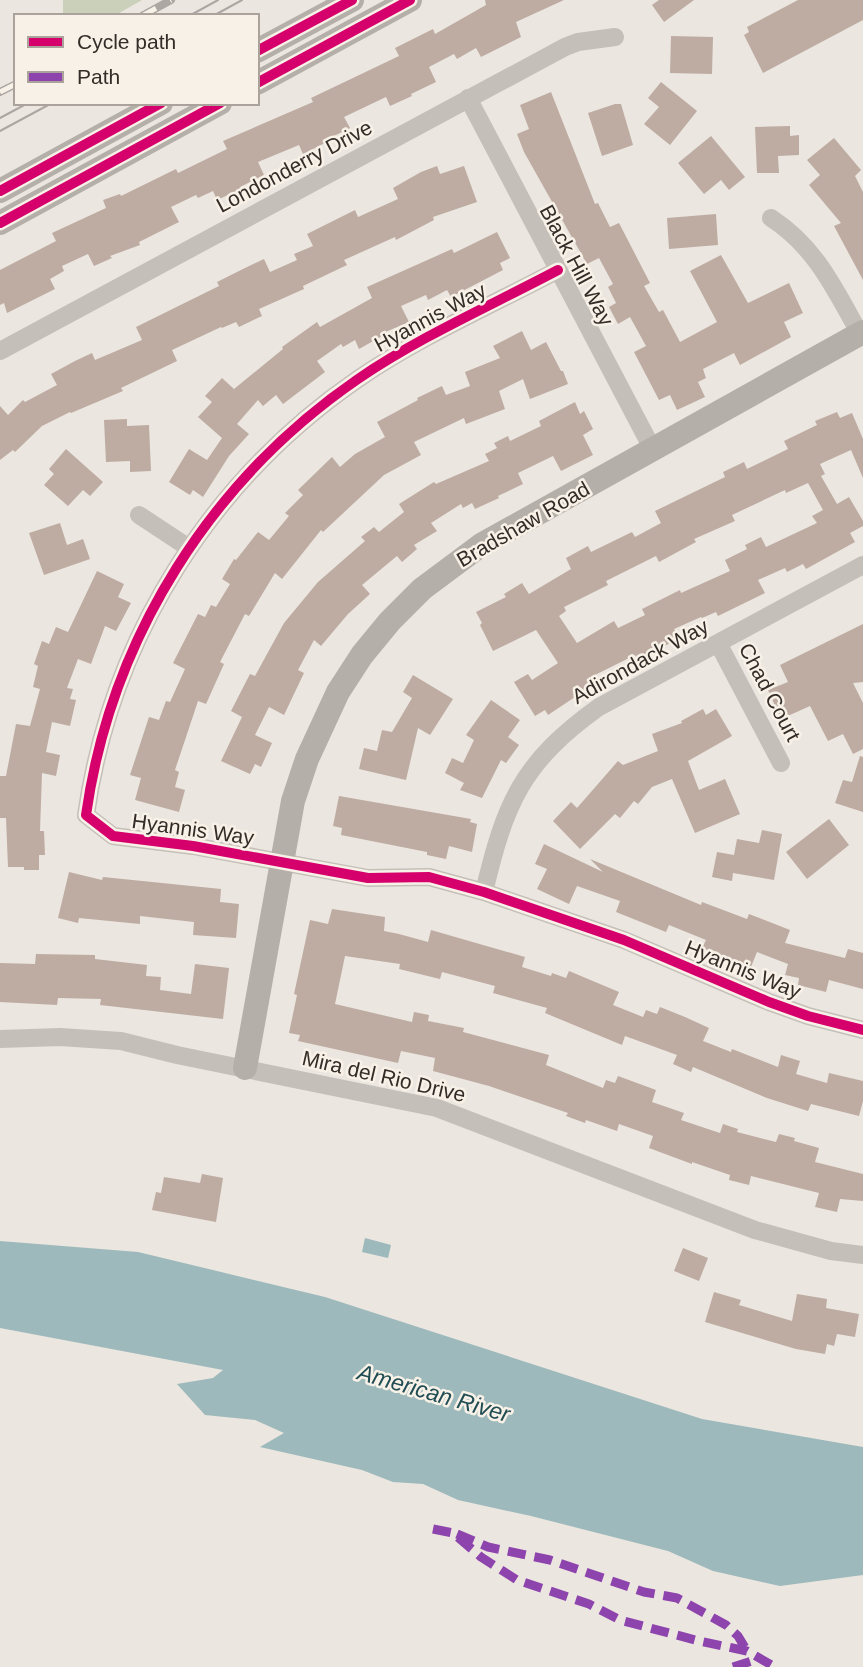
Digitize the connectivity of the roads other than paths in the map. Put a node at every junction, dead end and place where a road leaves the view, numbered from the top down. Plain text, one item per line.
1 (352, 0) edge
2 (410, 0) edge
3 (615, 37) dead end
4 (259, 50) edge
5 (259, 82) edge
6 (468, 98) junction
7 (157, 105) edge
8 (216, 105) edge
9 (0, 191) edge
10 (771, 218) dead end
11 (0, 223) edge
12 (558, 270) junction
13 (862, 333) edge
14 (0, 351) edge
15 (653, 450) junction
16 (139, 515) dead end
17 (188, 548) junction
18 (863, 565) edge
19 (718, 643) junction
20 (781, 763) dead end
21 (281, 861) junction
22 (484, 892) junction
23 (863, 1030) edge
24 (0, 1039) edge
25 (245, 1068) junction
26 (863, 1255) edge

1 - 4 street
2 - 5 street
3 - 6 street, Londonderry Drive
6 - 12 street, Black Hill Way
6 - 14 street, Londonderry Drive
7 - 9 street
8 - 11 street
10 - 13 street
12 - 15 street, Black Hill Way
12 - 17 street, Hyannis Way
13 - 15 street, Bradshaw Road
15 - 21 street, Bradshaw Road
16 - 17 street
17 - 21 street, Hyannis Way
18 - 19 street, Adirondack Way
19 - 20 street, Chad Court
19 - 22 street, Adirondack Way
21 - 22 street, Hyannis Way
21 - 25 street, Bradshaw Road
22 - 23 street, Hyannis Way
24 - 25 street, Mira del Rio Drive
25 - 26 street, Mira del Rio Drive

